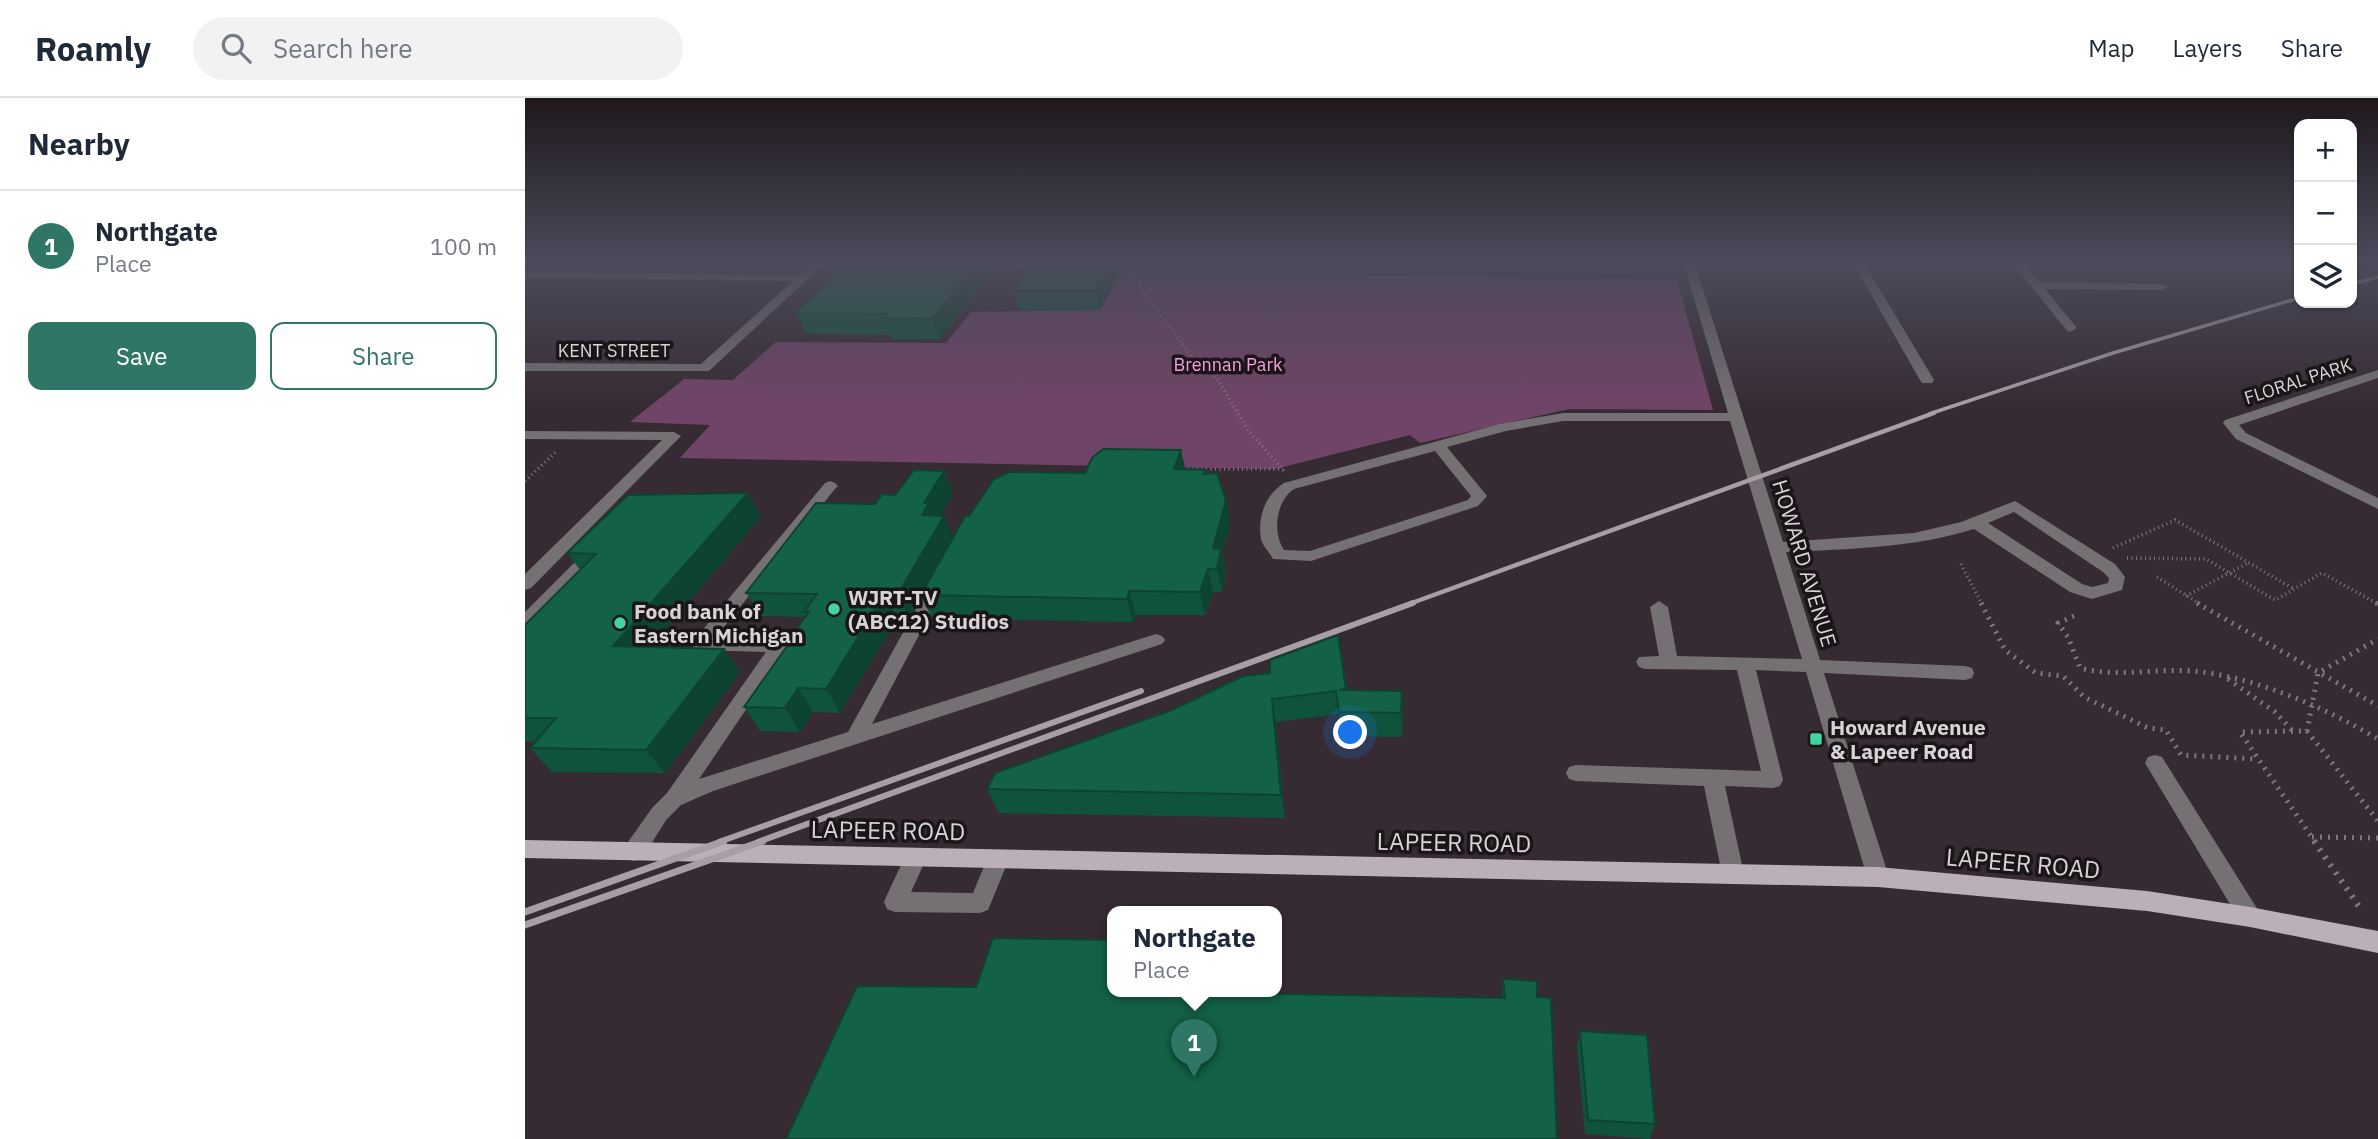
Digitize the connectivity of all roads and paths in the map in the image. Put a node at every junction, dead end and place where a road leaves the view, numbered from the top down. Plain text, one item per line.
1 (768, 310) edge
2 (1156, 310) edge
3 (1703, 310) edge
4 (1886, 310) edge
5 (2056, 310) edge
6 (2071, 328) dead end
7 (525, 367) edge
8 (2378, 374) edge
9 (1927, 380) dead end
10 (1735, 417) junction
11 (525, 435) edge
12 (1438, 445) junction
13 (548, 451) dead end
14 (1174, 469) edge
15 (1284, 469) junction
16 (525, 481) edge
17 (830, 486) dead end
18 (1289, 486) junction
19 (2378, 504) edge
20 (1975, 522) junction
21 (603, 545) edge
22 (1775, 547) junction
23 (2113, 548) dead end
24 (2127, 558) dead end
25 (2249, 563) junction
26 (1961, 564) dead end
27 (2229, 573) junction
28 (942, 576) edge
29 (2157, 578) dead end
30 (525, 584) edge
31 (2294, 589) junction
32 (2186, 596) junction
33 (2378, 604) edge
34 (1659, 607) dead end
35 (2074, 616) dead end
36 (525, 622) edge
37 (2378, 639) edge
38 (1156, 640) dead end
39 (1645, 662) dead end
40 (1669, 663) junction
41 (1745, 663) junction
42 (1811, 665) junction
43 (2318, 673) junction
44 (1965, 674) dead end
45 (2222, 676) junction
46 (2378, 706) edge
47 (2312, 707) junction
48 (2292, 731) junction
49 (2307, 731) junction
50 (855, 737) junction
51 (2378, 739) edge
52 (2258, 759) junction
53 (2155, 764) dead end
54 (1576, 773) dead end
55 (1713, 778) junction
56 (674, 799) junction
57 (2378, 821) edge
58 (2312, 837) junction
59 (2378, 838) edge
60 (525, 849) edge
61 (634, 852) junction
62 (916, 858) junction
63 (998, 859) junction
64 (1733, 874) junction
65 (1878, 877) junction
66 (2360, 908) dead end
67 (2250, 917) junction
68 (2378, 942) edge

1 - 7 street, KENT STREET
2 - 15 path
3 - 10 street, HOWARD AVENUE
4 - 9 street
5 - 6 street
8 - 19 street, FLORAL PARK
10 - 12 street
10 - 22 street, HOWARD AVENUE
11 - 30 street
12 - 18 street
12 - 18 street
13 - 16 path
14 - 15 path
15 - 18 path
17 - 56 street
20 - 20 street
20 - 22 street
21 - 36 street
22 - 42 street, HOWARD AVENUE
23 - 25 path
24 - 27 path
25 - 27 path
25 - 31 path
26 - 52 path
27 - 31 path
27 - 32 path
28 - 50 street
29 - 32 path
31 - 33 path
32 - 43 path
34 - 40 street
35 - 45 path
37 - 43 path
38 - 50 street
39 - 40 street
40 - 41 street
41 - 42 street
41 - 55 street
42 - 44 street
42 - 65 street, HOWARD AVENUE
43 - 46 path
43 - 47 path
45 - 47 path
45 - 48 path
47 - 49 path
47 - 51 path
48 - 49 path
48 - 52 path
49 - 57 path
50 - 56 street
52 - 58 path
53 - 67 street
54 - 55 street
55 - 64 street
56 - 61 street
58 - 59 path
58 - 66 path
60 - 61 main road, LAPEER ROAD
61 - 62 main road, LAPEER ROAD
62 - 63 main road, LAPEER ROAD
62 - 63 street
63 - 64 main road, LAPEER ROAD
64 - 65 main road, LAPEER ROAD
65 - 67 main road, LAPEER ROAD
67 - 68 main road, LAPEER ROAD

